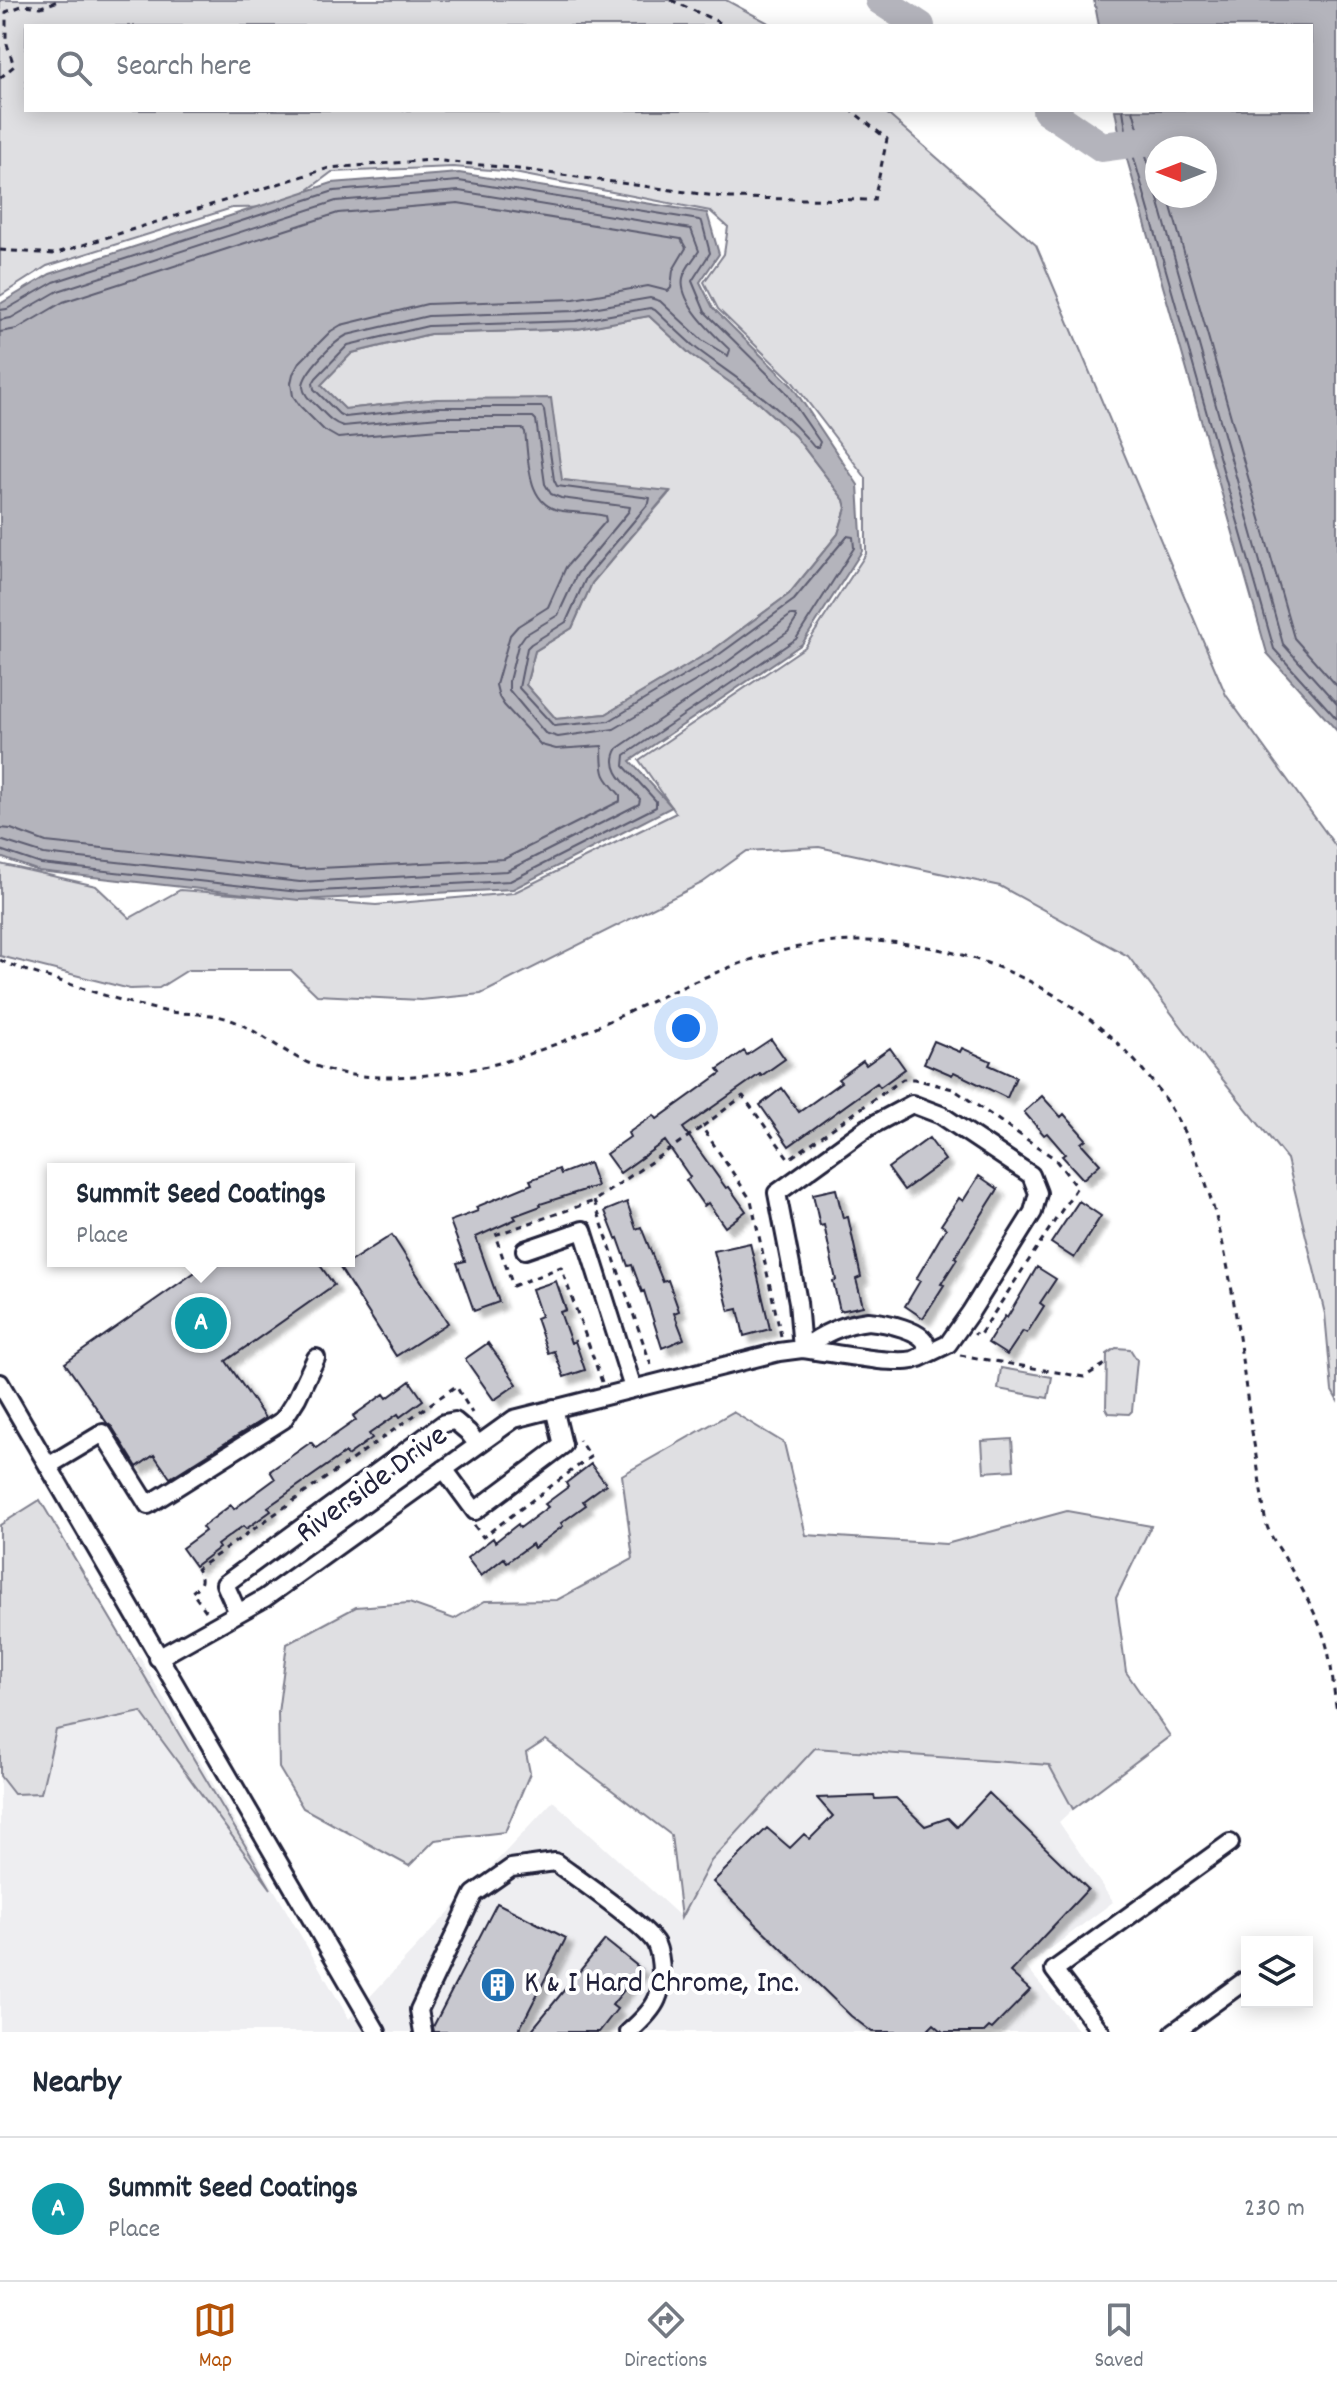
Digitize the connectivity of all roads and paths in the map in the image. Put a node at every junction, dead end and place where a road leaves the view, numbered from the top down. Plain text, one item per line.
1 (61, 0) edge
2 (671, 0) edge
3 (723, 24) edge
4 (0, 78) edge
5 (853, 112) edge
6 (0, 250) edge
7 (0, 960) edge
8 (365, 1077) dead end
9 (702, 1127) junction
10 (594, 1201) junction
11 (525, 1250) dead end
12 (968, 1330) dead end
13 (781, 1336) dead end
14 (943, 1347) junction
15 (802, 1349) junction
16 (316, 1358) dead end
17 (919, 1358) junction
18 (1107, 1363) dead end
19 (651, 1365) dead end
20 (602, 1382) dead end
21 (0, 1383) edge
22 (633, 1388) junction
23 (554, 1408) junction
24 (477, 1419) dead end
25 (478, 1445) junction
26 (48, 1466) junction
27 (444, 1469) junction
28 (1266, 1525) dead end
29 (208, 1613) dead end
30 (238, 1613) junction
31 (158, 1658) junction
32 (1337, 1712) edge
33 (1230, 1843) dead end
34 (1241, 1983) edge
35 (377, 2032) edge
36 (423, 2032) edge
37 (629, 2032) edge
38 (1101, 2032) edge
39 (1174, 2032) edge

1 - 4 path
2 - 3 path
5 - 6 path
7 - 8 path
9 - 10 path
9 - 12 path
9 - 13 path
10 - 19 path
10 - 20 path
11 - 22 street
14 - 15 street
14 - 17 street
14 - 18 path
15 - 17 street
15 - 17 street
15 - 22 street, Riverside Drive
16 - 26 street
21 - 26 street
22 - 23 street, Riverside Drive
23 - 25 street, Riverside Drive
23 - 27 street
24 - 29 path
25 - 27 street, Riverside Drive
25 - 30 street
26 - 31 street
27 - 30 street, Riverside Drive
28 - 32 path
30 - 31 street, Riverside Drive
31 - 35 street
33 - 38 street
34 - 39 street
36 - 37 street

